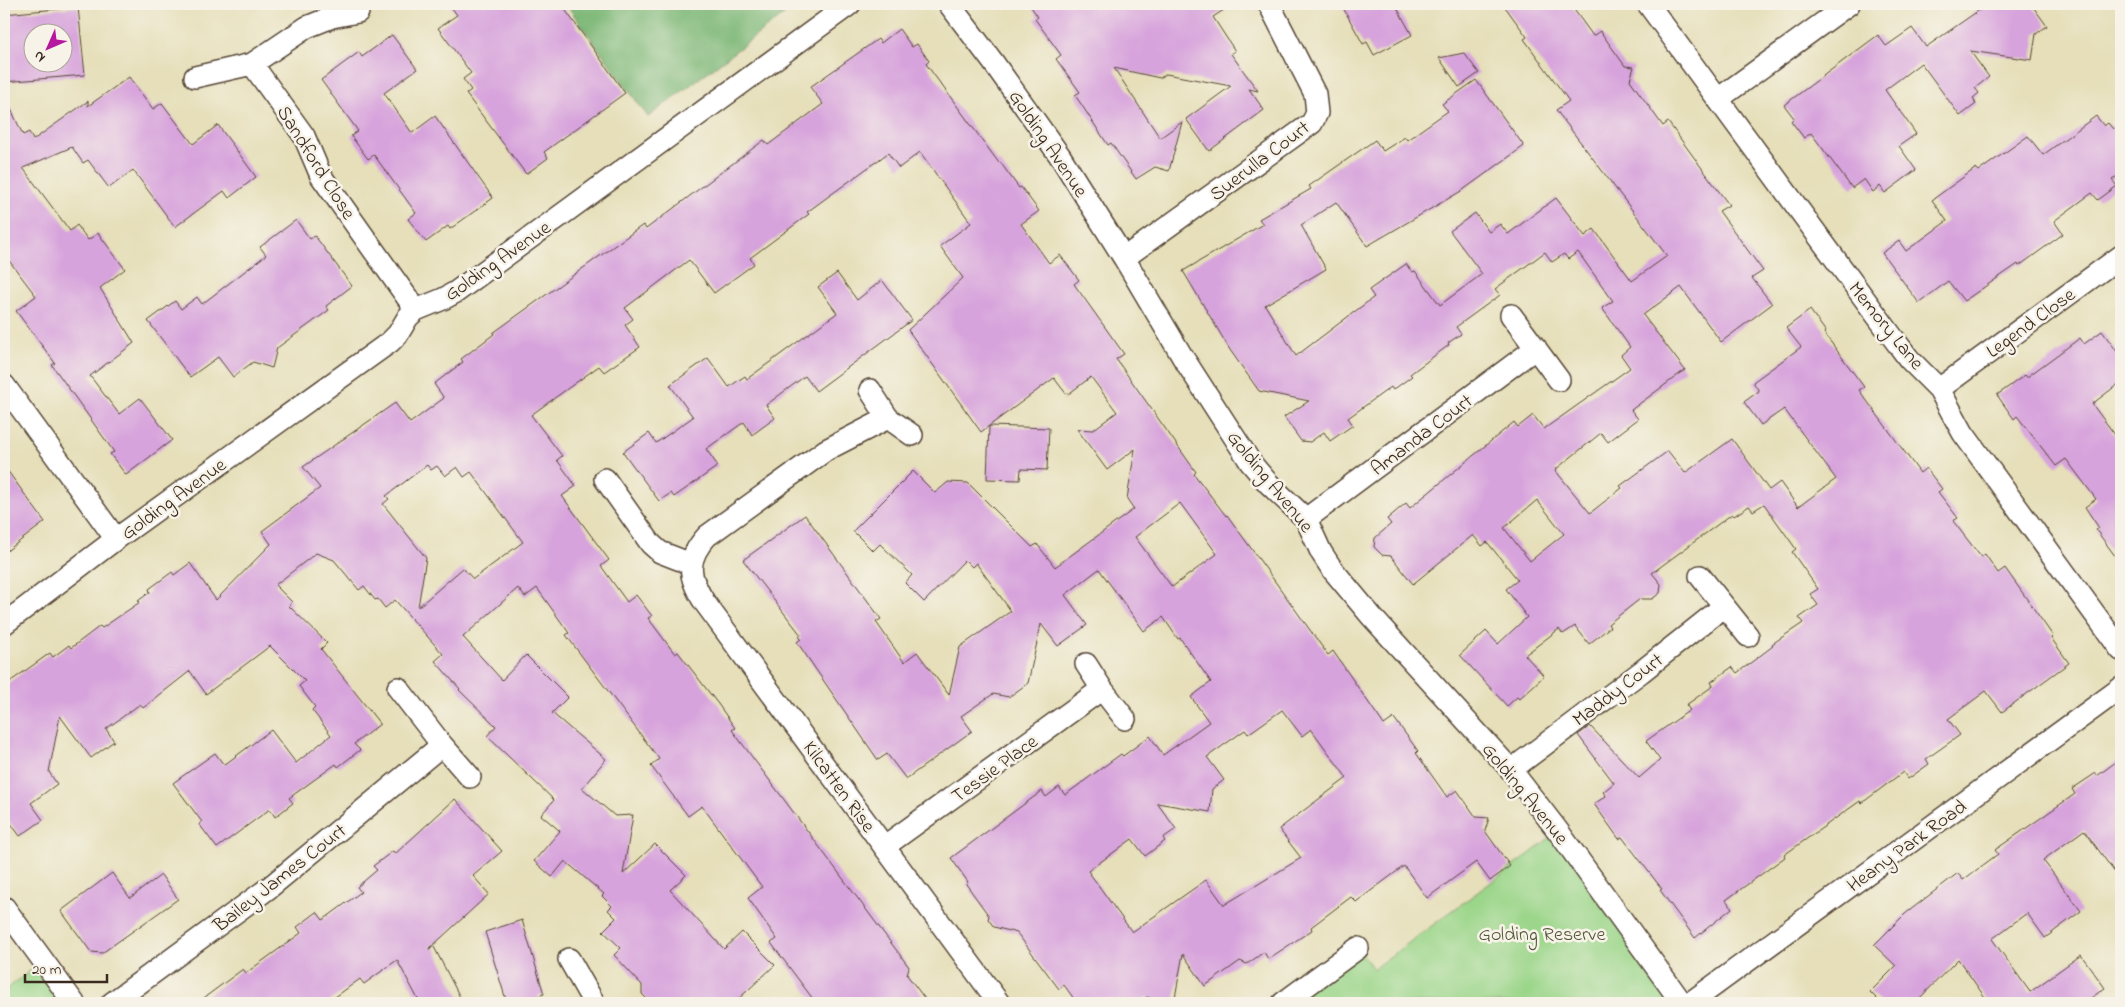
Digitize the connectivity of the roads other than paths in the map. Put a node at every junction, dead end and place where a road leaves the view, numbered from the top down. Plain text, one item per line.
1 (850, 4) edge
2 (949, 4) edge
3 (1269, 4) edge
4 (1648, 4) edge
5 (1849, 4) edge
6 (358, 12) dead end
7 (252, 64) junction
8 (196, 77) dead end
9 (1718, 99) junction
10 (2121, 256) edge
11 (1124, 258) junction
12 (416, 310) junction
13 (1511, 315) dead end
14 (1536, 348) junction
15 (1559, 380) dead end
16 (4, 385) edge
17 (1939, 389) junction
18 (870, 390) dead end
19 (888, 418) junction
20 (912, 435) dead end
21 (604, 478) dead end
22 (1306, 519) junction
23 (116, 539) junction
24 (691, 564) junction
25 (1700, 576) dead end
26 (1723, 607) junction
27 (4, 624) edge
28 (1748, 636) dead end
29 (2121, 650) edge
30 (1086, 664) dead end
31 (398, 688) dead end
32 (2121, 688) edge
33 (1102, 689) junction
34 (1125, 719) dead end
35 (442, 745) junction
36 (1511, 770) junction
37 (470, 777) dead end
38 (886, 846) junction
39 (4, 907) edge
40 (1358, 948) dead end
41 (569, 959) dead end
42 (74, 1003) edge
43 (112, 1003) edge
44 (594, 1003) edge
45 (999, 1003) edge
46 (1283, 1003) edge
47 (1682, 1003) edge
48 (1690, 1003) edge

1 - 12 street, Golding Avenue
2 - 11 street, Golding Avenue
3 - 11 street, Suerulla Court
4 - 9 street, Memory Lane
5 - 9 street
6 - 7 street
7 - 8 street
7 - 12 street, Sandford Close
9 - 17 street, Memory Lane
10 - 17 street, Legend Close
11 - 22 street, Golding Avenue
12 - 23 street, Golding Avenue
13 - 14 street
14 - 15 street
14 - 22 street, Amanda Court
16 - 23 street
17 - 29 street, Memory Lane
18 - 19 street
19 - 20 street
19 - 24 street
21 - 24 street
22 - 36 street, Golding Avenue
23 - 27 street, Golding Avenue
24 - 38 street, Kilcatten Rise
25 - 26 street
26 - 28 street
26 - 36 street, Maddy Court
30 - 33 street
31 - 35 street
32 - 48 street, Heany Park Road
33 - 34 street
33 - 38 street, Tessie Place
35 - 37 street
35 - 43 street, Bailey James Court
36 - 47 street, Golding Avenue
38 - 45 street, Kilcatten Rise
39 - 42 street
40 - 46 street
41 - 44 street

